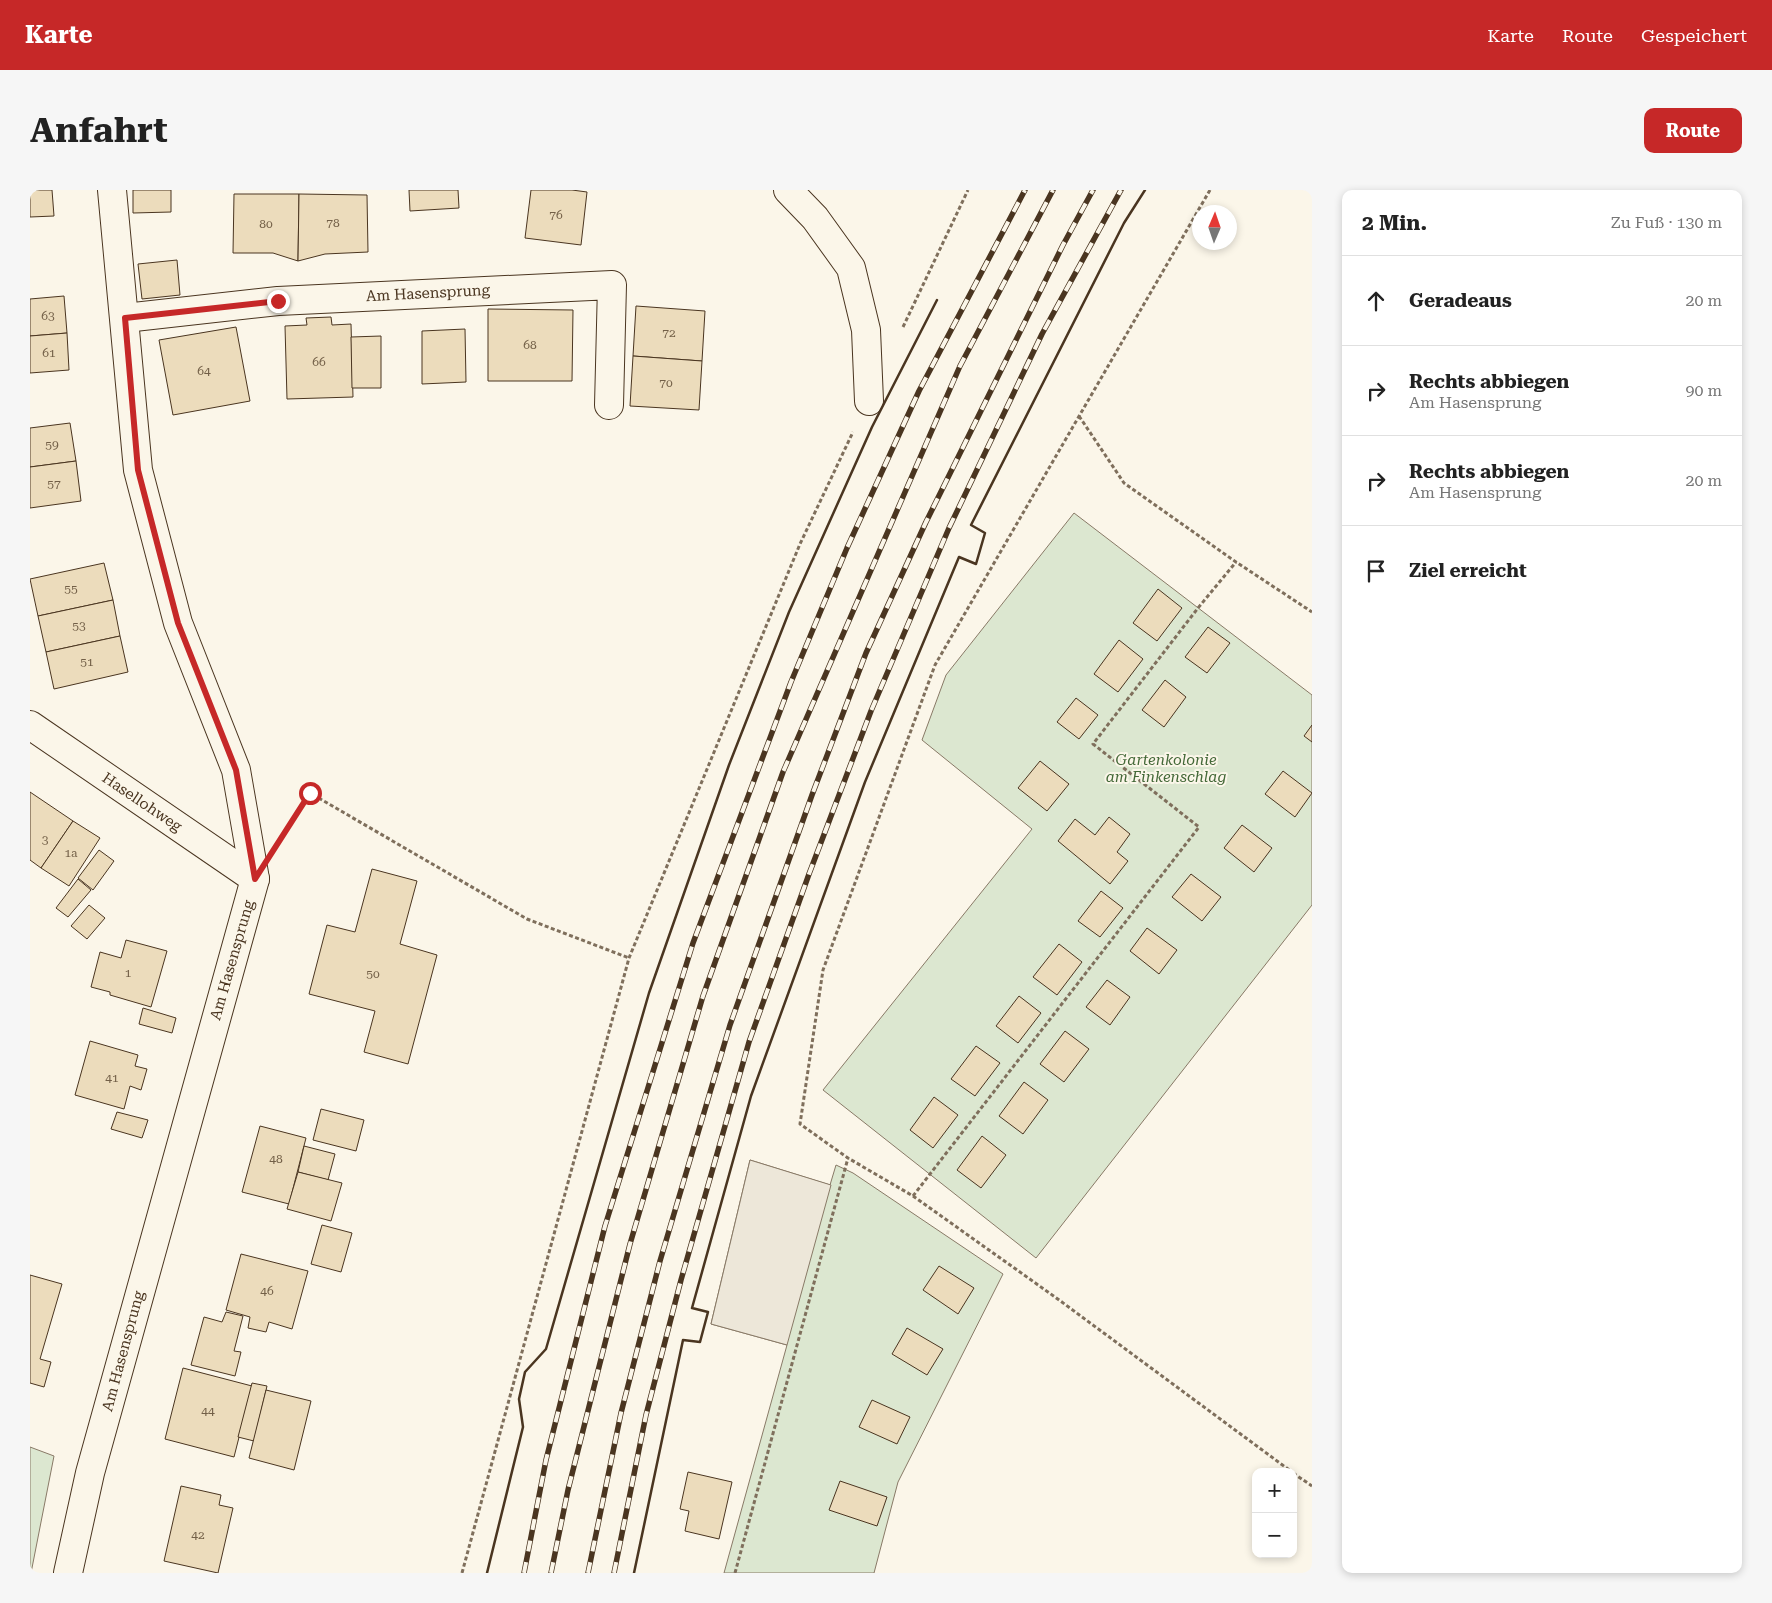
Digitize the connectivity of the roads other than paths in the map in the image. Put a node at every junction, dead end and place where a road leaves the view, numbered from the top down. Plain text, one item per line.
1 (112, 190) edge
2 (788, 190) edge
3 (125, 318) junction
4 (869, 401) road end
5 (609, 405) dead end
6 (30, 725) edge
7 (255, 879) junction
8 (68, 1573) edge

1 - 3 street, Am Hasensprung
2 - 4 street
3 - 5 street, Am Hasensprung
3 - 7 street, Am Hasensprung
6 - 7 street, Hasellohweg
7 - 8 street, Am Hasensprung

